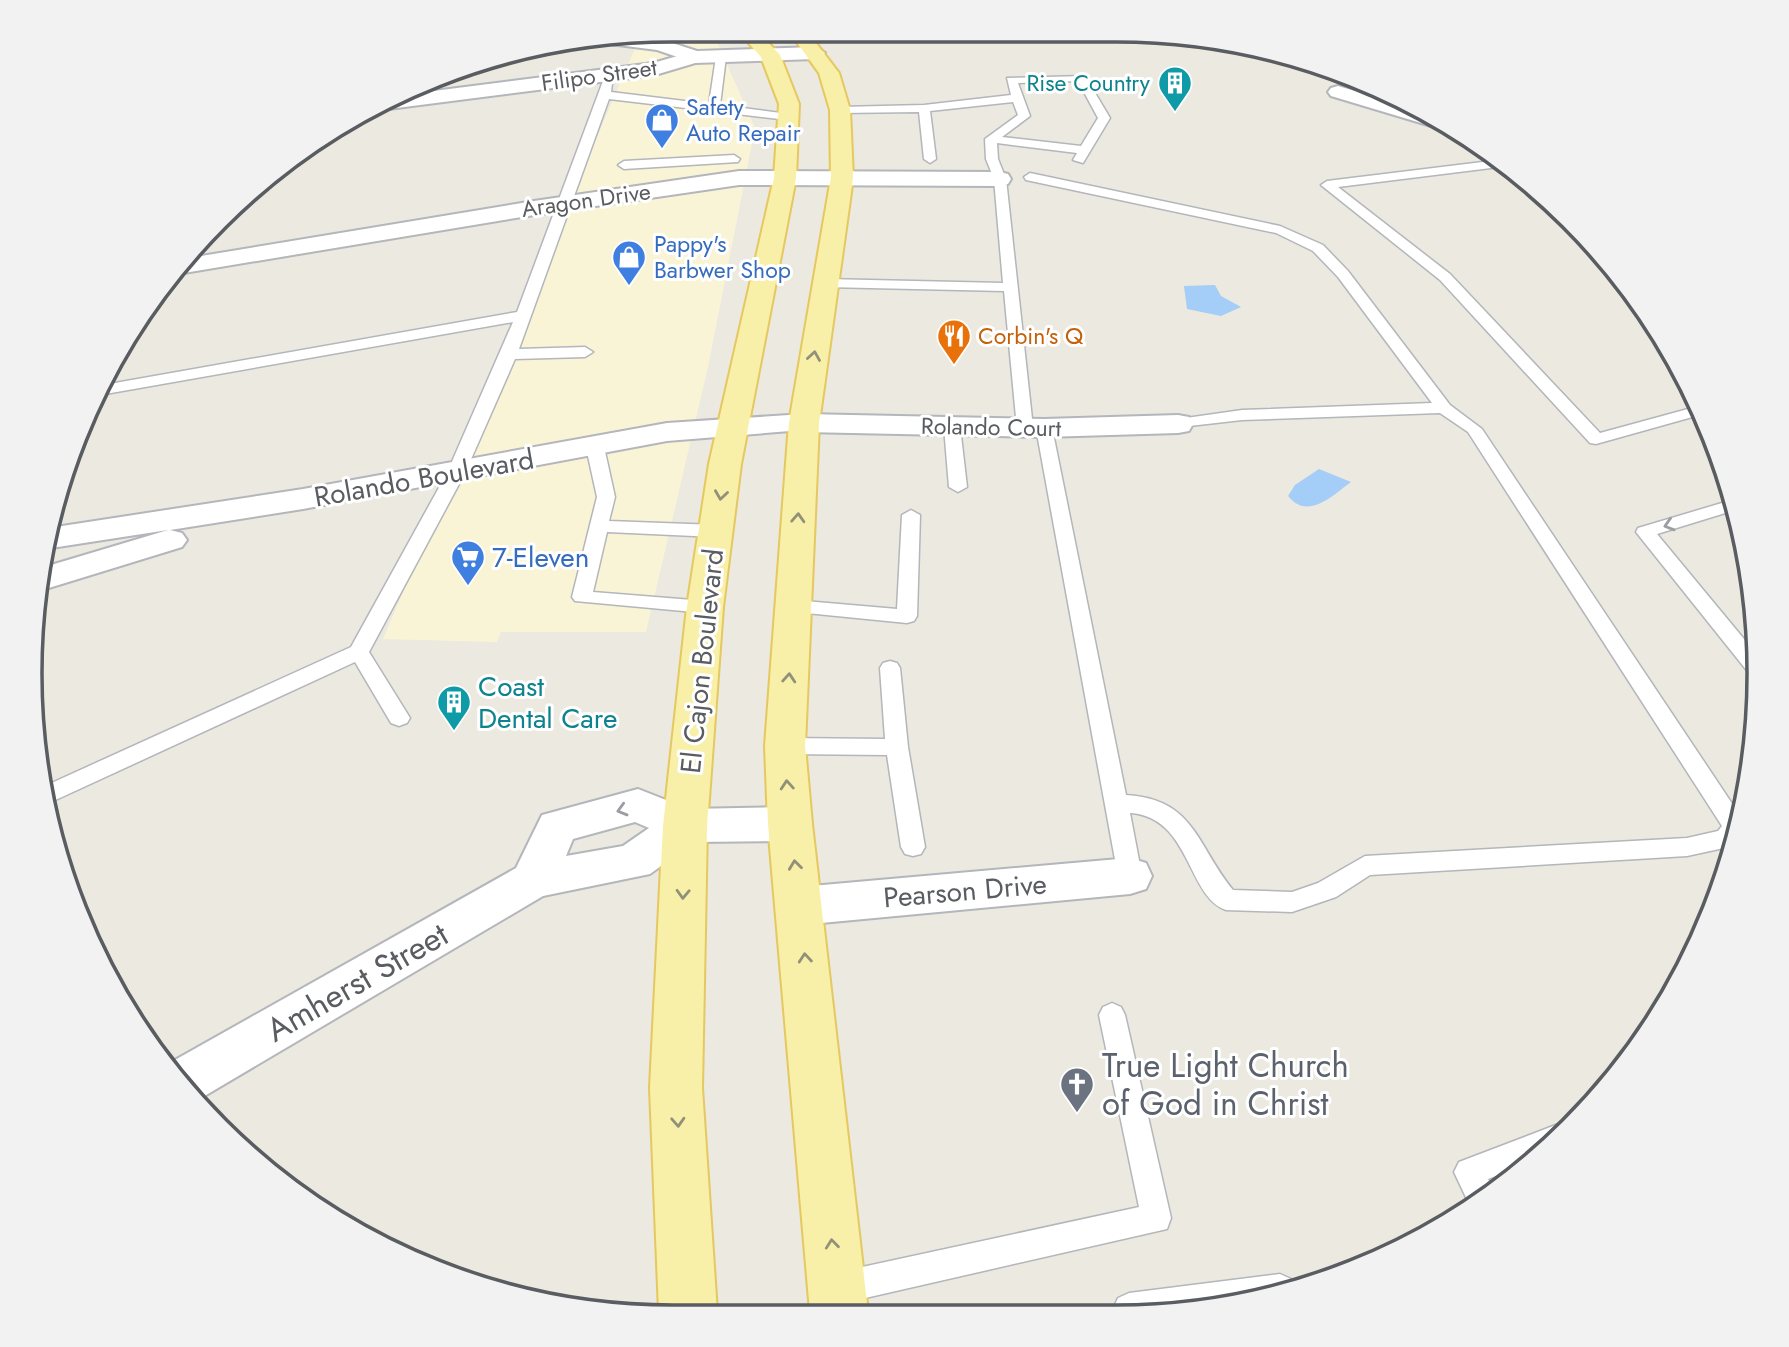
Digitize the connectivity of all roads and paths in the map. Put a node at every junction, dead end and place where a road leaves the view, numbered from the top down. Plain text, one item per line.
1 (758, 42) edge
2 (807, 42) edge
3 (646, 43) edge
4 (816, 53) junction
5 (770, 55) junction
6 (695, 57) junction
7 (721, 57) junction
8 (608, 75) junction
9 (1338, 92) dead end
10 (605, 95) junction
11 (1017, 98) junction
12 (409, 100) edge
13 (714, 108) junction
14 (924, 108) junction
15 (840, 110) junction
16 (1404, 112) edge
17 (788, 117) junction
18 (991, 139) junction
19 (734, 159) dead end
20 (930, 159) dead end
21 (624, 165) dead end
22 (1490, 165) edge
23 (691, 174) junction
24 (1030, 177) dead end
25 (785, 178) junction
26 (842, 178) junction
27 (1000, 179) junction
28 (564, 203) junction
29 (192, 266) edge
30 (825, 283) junction
31 (1011, 287) junction
32 (522, 316) junction
33 (585, 352) dead end
34 (509, 354) junction
35 (110, 388) edge
36 (1444, 408) junction
37 (1690, 413) edge
38 (804, 423) junction
39 (1178, 424) joint
40 (952, 426) junction
41 (731, 428) junction
42 (1035, 428) junction
43 (594, 447) junction
44 (456, 472) junction
45 (958, 487) dead end
46 (285, 502) junction
47 (1724, 508) edge
48 (911, 515) dead end
49 (599, 526) junction
50 (716, 531) junction
51 (57, 537) edge
52 (49, 577) edge
53 (793, 606) junction
54 (705, 607) junction
55 (359, 652) junction
56 (1747, 657) edge
57 (890, 668) dead end
58 (399, 718) dead end
59 (785, 746) junction
60 (897, 747) junction
61 (53, 792) edge
62 (1116, 803) junction
63 (1730, 818) edge
64 (790, 824) junction
65 (685, 826) junction
66 (1724, 840) edge
67 (913, 847) dead end
68 (1130, 876) joint
69 (800, 906) junction
70 (1112, 1015) dead end
71 (189, 1078) edge
72 (1532, 1148) edge
73 (1478, 1191) edge
74 (838, 1300) edge
75 (688, 1305) edge

1 - 5 main road, El Cajon Boulevard
2 - 4 main road
3 - 6 street
4 - 5 street, Filipo Street
4 - 15 main road
5 - 7 street, Filipo Street
5 - 17 main road, El Cajon Boulevard
6 - 7 street, Filipo Street
6 - 8 street, Filipo Street
7 - 13 lane
8 - 10 lane
8 - 12 street, Filipo Street
9 - 16 street
10 - 13 lane
10 - 28 lane
11 - 14 lane
11 - 18 lane
11 - 18 lane
13 - 17 lane
14 - 15 lane
14 - 20 lane
15 - 26 main road
17 - 25 main road, El Cajon Boulevard
18 - 27 lane
19 - 23 lane
21 - 23 lane
22 - 37 lane
23 - 25 street, Aragon Drive
23 - 28 street, Aragon Drive
24 - 36 lane
25 - 26 street, Aragon Drive
25 - 41 main road, El Cajon Boulevard
26 - 27 street, Aragon Drive
26 - 30 main road
27 - 31 lane
28 - 29 street, Aragon Drive
28 - 32 lane
30 - 31 lane
38 -> 30 main road
31 - 42 lane
32 - 34 lane
32 - 35 lane
33 - 34 lane
34 - 44 lane
36 - 39 lane
36 - 63 lane
38 - 40 street, Rolando Court
38 - 41 street, Rolando Boulevard
53 -> 38 main road
39 - 42 street, Rolando Court
40 - 42 street, Rolando Court
40 - 45 lane
41 - 43 street, Rolando Boulevard
41 -> 50 main road, El Cajon Boulevard
42 - 62 lane
43 - 44 street, Rolando Boulevard
43 - 49 lane
44 - 46 street, Rolando Boulevard
44 - 55 lane
46 - 51 street, Rolando Boulevard
46 - 52 street
47 -> 56 lane
48 - 53 lane
49 - 50 lane
49 - 54 lane
50 - 54 main road, El Cajon Boulevard
59 -> 53 main road
54 - 65 main road, El Cajon Boulevard
55 - 58 lane
55 - 61 lane
57 - 60 lane
59 - 60 lane
64 -> 59 main road
60 - 67 lane
62 - 66 lane
62 - 68 lane
64 - 65 street
69 -> 64 main road
65 - 71 street, Amherst Street
65 -> 75 main road, El Cajon Boulevard
68 - 69 street, Pearson Drive
74 -> 69 main road
70 - 74 lane
72 - 73 lane

